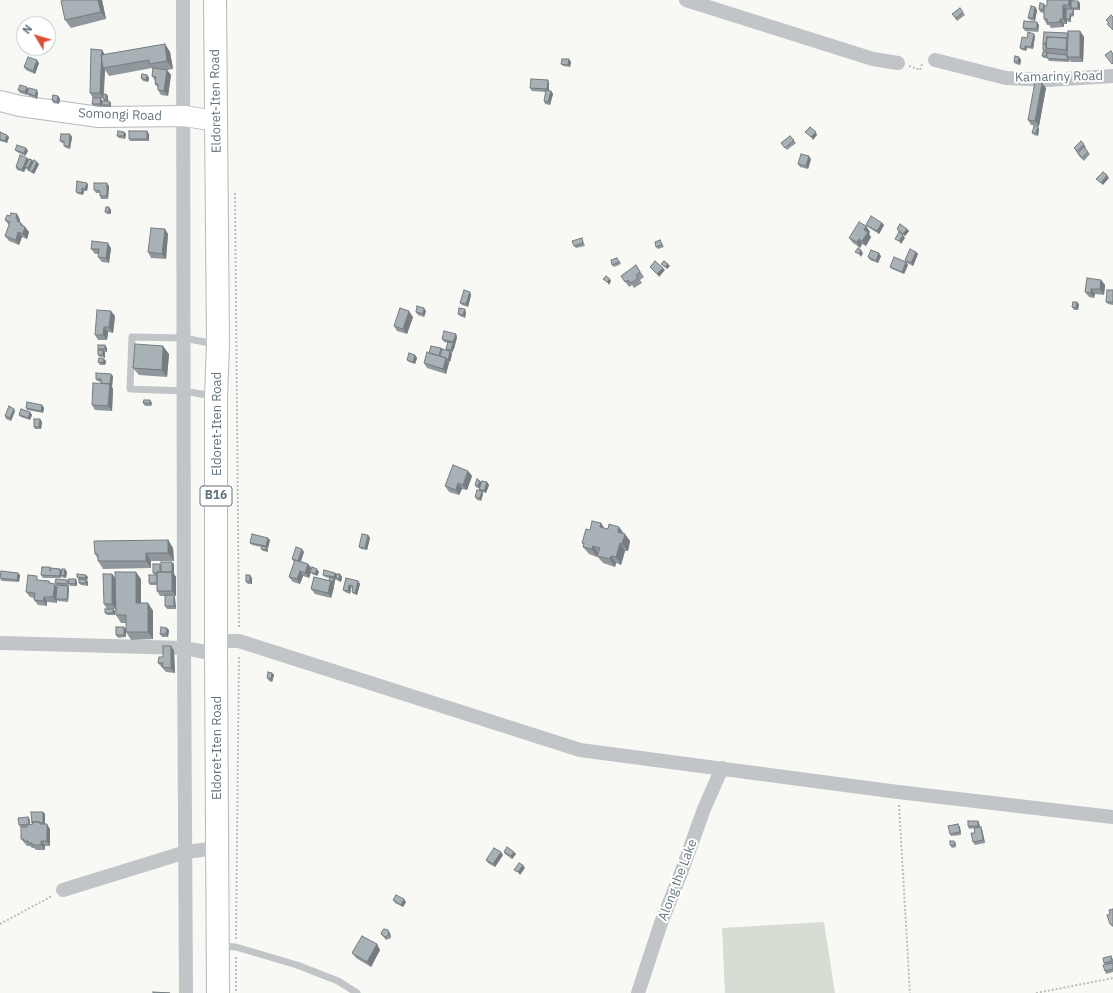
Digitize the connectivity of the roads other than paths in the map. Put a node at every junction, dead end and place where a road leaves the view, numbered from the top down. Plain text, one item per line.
1 (183, 0) edge
2 (215, 0) edge
3 (686, 0) edge
4 (936, 60) road end
5 (898, 62) road end
6 (1113, 76) edge
7 (0, 101) edge
8 (184, 116) junction
9 (216, 121) junction
10 (184, 338) junction
11 (218, 345) junction
12 (184, 391) junction
13 (216, 397) junction
14 (0, 643) edge
15 (216, 647) junction
16 (184, 648) junction
17 (722, 768) junction
18 (1113, 817) edge
19 (217, 848) junction
20 (186, 852) junction
21 (63, 890) road end
22 (227, 946) junction
23 (186, 993) edge
24 (218, 993) edge
25 (357, 993) edge
26 (638, 993) edge

1 - 8 street
2 - 9 main road, Eldoret-Iten Road / B16
3 - 5 street
4 - 6 street, Kamariny Road
7 - 8 street, Somongi Road
8 - 9 street, Somongi Road
8 - 10 street
9 - 11 main road, Eldoret-Iten Road / B16
10 - 11 lane
10 - 12 street
10 - 12 lane
11 - 13 main road, Eldoret-Iten Road / B16
12 - 13 lane
12 - 16 street
13 - 15 main road, Eldoret-Iten Road / B16
14 - 16 street
15 - 16 street
15 - 17 street
15 - 19 main road, Eldoret-Iten Road / B16
16 - 20 street
17 - 18 street
17 - 26 street, Along the Lake
19 - 20 street
19 - 22 main road, Eldoret-Iten Road / B16
20 - 21 street
20 - 23 street
22 - 24 main road, Eldoret-Iten Road / B16
22 - 25 lane

